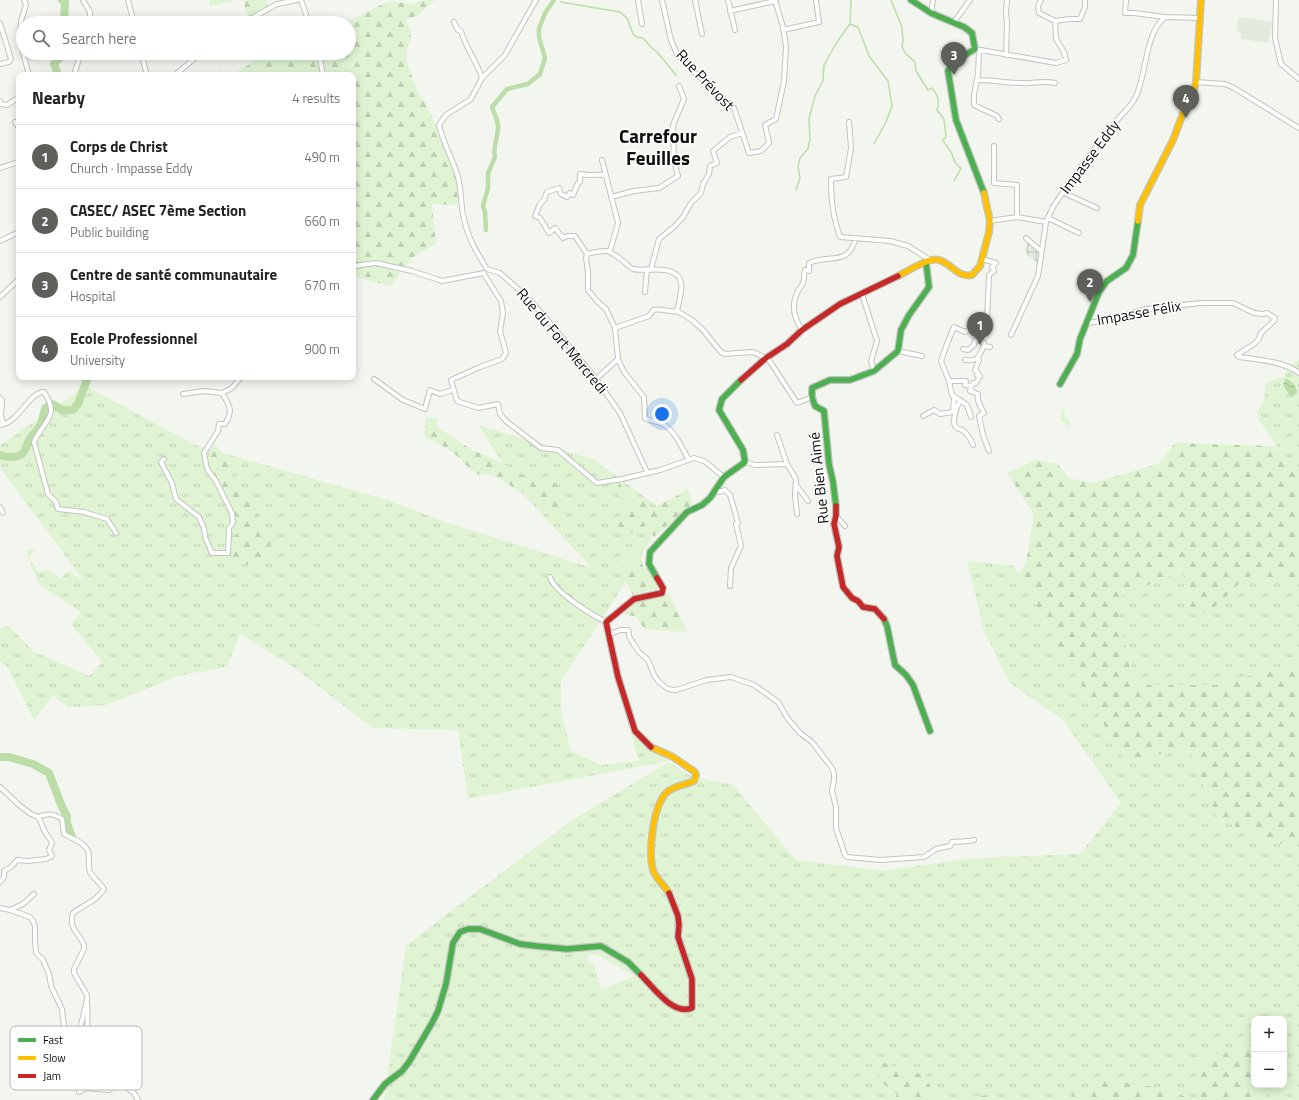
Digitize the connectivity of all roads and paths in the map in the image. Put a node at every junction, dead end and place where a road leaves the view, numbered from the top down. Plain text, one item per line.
1 (24, 0) edge
2 (84, 0) edge
3 (128, 0) edge
4 (297, 0) edge
5 (301, 0) edge
6 (536, 0) edge
7 (638, 0) edge
8 (662, 0) edge
9 (695, 0) edge
10 (728, 0) edge
11 (775, 0) edge
12 (816, 0) edge
13 (911, 0) edge
14 (933, 0) edge
15 (970, 0) edge
16 (1008, 0) edge
17 (1041, 0) edge
18 (1085, 0) edge
19 (1126, 0) edge
20 (1201, 0) edge
21 (1276, 0) edge
22 (730, 11) junction
23 (931, 13) junction
24 (23, 16) edge
25 (90, 16) edge
26 (132, 16) edge
27 (256, 16) edge
28 (307, 16) edge
29 (1165, 17) junction
30 (1200, 18) junction
31 (1055, 21) junction
32 (454, 22) dead end
33 (954, 22) junction
34 (0, 23) edge
35 (642, 24) dead end
36 (735, 30) dead end
37 (783, 30) junction
38 (702, 34) dead end
39 (2, 36) edge
40 (977, 50) junction
41 (1006, 55) junction
42 (25, 60) edge
43 (79, 60) edge
44 (143, 60) edge
45 (194, 60) edge
46 (320, 60) edge
47 (0, 64) edge
48 (28, 72) edge
49 (75, 72) edge
50 (146, 72) edge
51 (180, 72) edge
52 (322, 72) edge
53 (482, 78) junction
54 (1299, 79) edge
55 (977, 80) junction
56 (1196, 82) junction
57 (1055, 83) dead end
58 (679, 86) dead end
59 (16, 99) edge
60 (0, 101) edge
61 (999, 119) dead end
62 (849, 122) dead end
63 (1299, 128) edge
64 (742, 133) junction
65 (994, 146) dead end
66 (602, 160) dead end
67 (16, 163) edge
68 (0, 168) edge
69 (606, 175) junction
70 (1064, 193) junction
71 (611, 197) junction
72 (1097, 208) dead end
73 (1017, 217) junction
74 (990, 220) junction
75 (1047, 220) junction
76 (16, 233) edge
77 (1079, 233) dead end
78 (856, 238) junction
79 (1026, 238) dead end
80 (0, 241) edge
81 (610, 251) junction
82 (1042, 252) junction
83 (587, 254) junction
84 (982, 259) junction
85 (928, 261) junction
86 (356, 266) edge
87 (487, 269) junction
88 (649, 269) junction
89 (484, 274) junction
90 (16, 281) edge
91 (645, 292) dead end
92 (862, 294) junction
93 (0, 297) edge
94 (677, 311) junction
95 (1087, 323) junction
96 (615, 328) junction
97 (802, 330) junction
98 (1011, 335) dead end
99 (984, 346) junction
100 (990, 347) dead end
101 (963, 349) dead end
102 (898, 351) junction
103 (922, 356) dead end
104 (767, 357) junction
105 (977, 358) junction
106 (618, 359) junction
107 (965, 360) dead end
108 (874, 371) junction
109 (1299, 373) edge
110 (374, 379) dead end
111 (596, 379) junction
112 (239, 380) edge
113 (949, 382) junction
114 (1060, 384) dead end
115 (971, 386) junction
116 (453, 390) junction
117 (222, 393) junction
118 (183, 394) dead end
119 (812, 396) junction
120 (0, 398) edge
121 (957, 399) junction
122 (924, 416) dead end
123 (972, 417) dead end
124 (2, 424) edge
125 (777, 435) dead end
126 (973, 446) dead end
127 (989, 451) dead end
128 (164, 459) dead end
129 (689, 460) junction
130 (745, 462) junction
131 (787, 464) junction
132 (647, 472) junction
133 (724, 477) junction
134 (796, 485) junction
135 (716, 488) junction
136 (808, 501) dead end
137 (0, 507) edge
138 (3, 513) dead end
139 (796, 514) dead end
140 (836, 516) junction
141 (845, 526) dead end
142 (116, 534) dead end
143 (550, 577) dead end
144 (730, 586) dead end
145 (606, 622) junction
146 (608, 635) junction
147 (930, 731) dead end
148 (0, 788) edge
149 (38, 817) junction
150 (974, 840) dead end
151 (0, 882) edge
152 (34, 894) dead end
153 (0, 908) edge
154 (10, 910) junction
155 (87, 1000) junction
156 (64, 1026) edge
157 (81, 1026) edge
158 (89, 1026) edge
159 (131, 1090) edge
160 (138, 1100) edge
161 (373, 1100) edge

1 - 24 street
2 - 25 street
3 - 26 street
4 - 27 street
5 - 28 street
6 - 53 street
7 - 35 street
8 - 64 street, Rue Prévost
9 - 38 street
10 - 22 street
11 - 22 street
11 - 37 street
12 - 37 street
13 - 23 street
14 - 23 street
15 - 33 street
16 - 41 street
17 - 31 street
18 - 31 street
19 - 29 street
20 - 30 street
21 - 54 street
22 - 36 street
23 - 33 street
29 - 30 street
29 - 70 street, Impasse Eddy
30 - 56 street
31 - 41 street
32 - 53 street
33 - 40 street
34 - 39 street
37 - 64 street, Rue Prévost
39 - 47 street
40 - 41 street
40 - 55 street
40 - 74 street
42 - 48 street
43 - 49 street
44 - 50 street
45 - 51 street
46 - 52 street
53 - 87 street
55 - 57 street
55 - 61 street
56 - 63 street
56 - 95 street
58 - 71 street
59 - 60 street
62 - 78 street
64 - 88 street
65 - 73 street
66 - 69 street
67 - 68 street
69 - 71 street
69 - 83 street
70 - 72 street
70 - 75 street, Impasse Eddy
71 - 81 street
73 - 74 street
73 - 75 street
74 - 84 street
75 - 77 street
75 - 82 street, Impasse Eddy
76 - 80 street
78 - 85 street
78 - 97 street
79 - 82 street
81 - 83 street
81 - 88 street
82 - 98 street, Impasse Eddy
83 - 96 street
84 - 85 street
84 - 113 street
85 - 92 street
85 - 102 street
86 - 89 street
87 - 89 street
87 - 111 street, Rue du Fort Mercredi
88 - 91 street
88 - 94 street
89 - 116 street
90 - 93 street
92 - 97 street
92 - 108 street
94 - 96 street
94 - 104 street
95 - 109 street, Impasse Félix
95 - 114 street
96 - 106 street
97 - 104 street
99 - 100 street
99 - 101 street
99 - 105 street
102 - 103 street
102 - 108 street
104 - 119 street
104 - 130 street
105 - 107 street
105 - 115 street
106 - 111 street
106 - 129 street
108 - 119 street
110 - 116 street
111 - 132 street, Rue du Fort Mercredi
112 - 117 street
113 - 115 street
113 - 121 street
115 - 127 street
116 - 132 street
117 - 118 street
117 - 128 street
119 - 140 street, Rue Bien Aimé
120 - 124 street
121 - 122 street
121 - 123 street
121 - 126 street
124 - 142 street
125 - 131 street
129 - 132 street
129 - 133 street
130 - 131 street
130 - 133 street
131 - 134 street
133 - 135 street
134 - 136 street
134 - 139 street
135 - 144 street
135 - 145 street
137 - 138 street
140 - 141 street
140 - 147 street, Rue Bien Aimé
143 - 145 street
145 - 146 street
146 - 150 street
146 - 161 street
148 - 149 street
149 - 151 street
149 - 155 street
152 - 154 street
153 - 154 street
154 - 156 street
155 - 157 street
155 - 158 street
159 - 160 street

